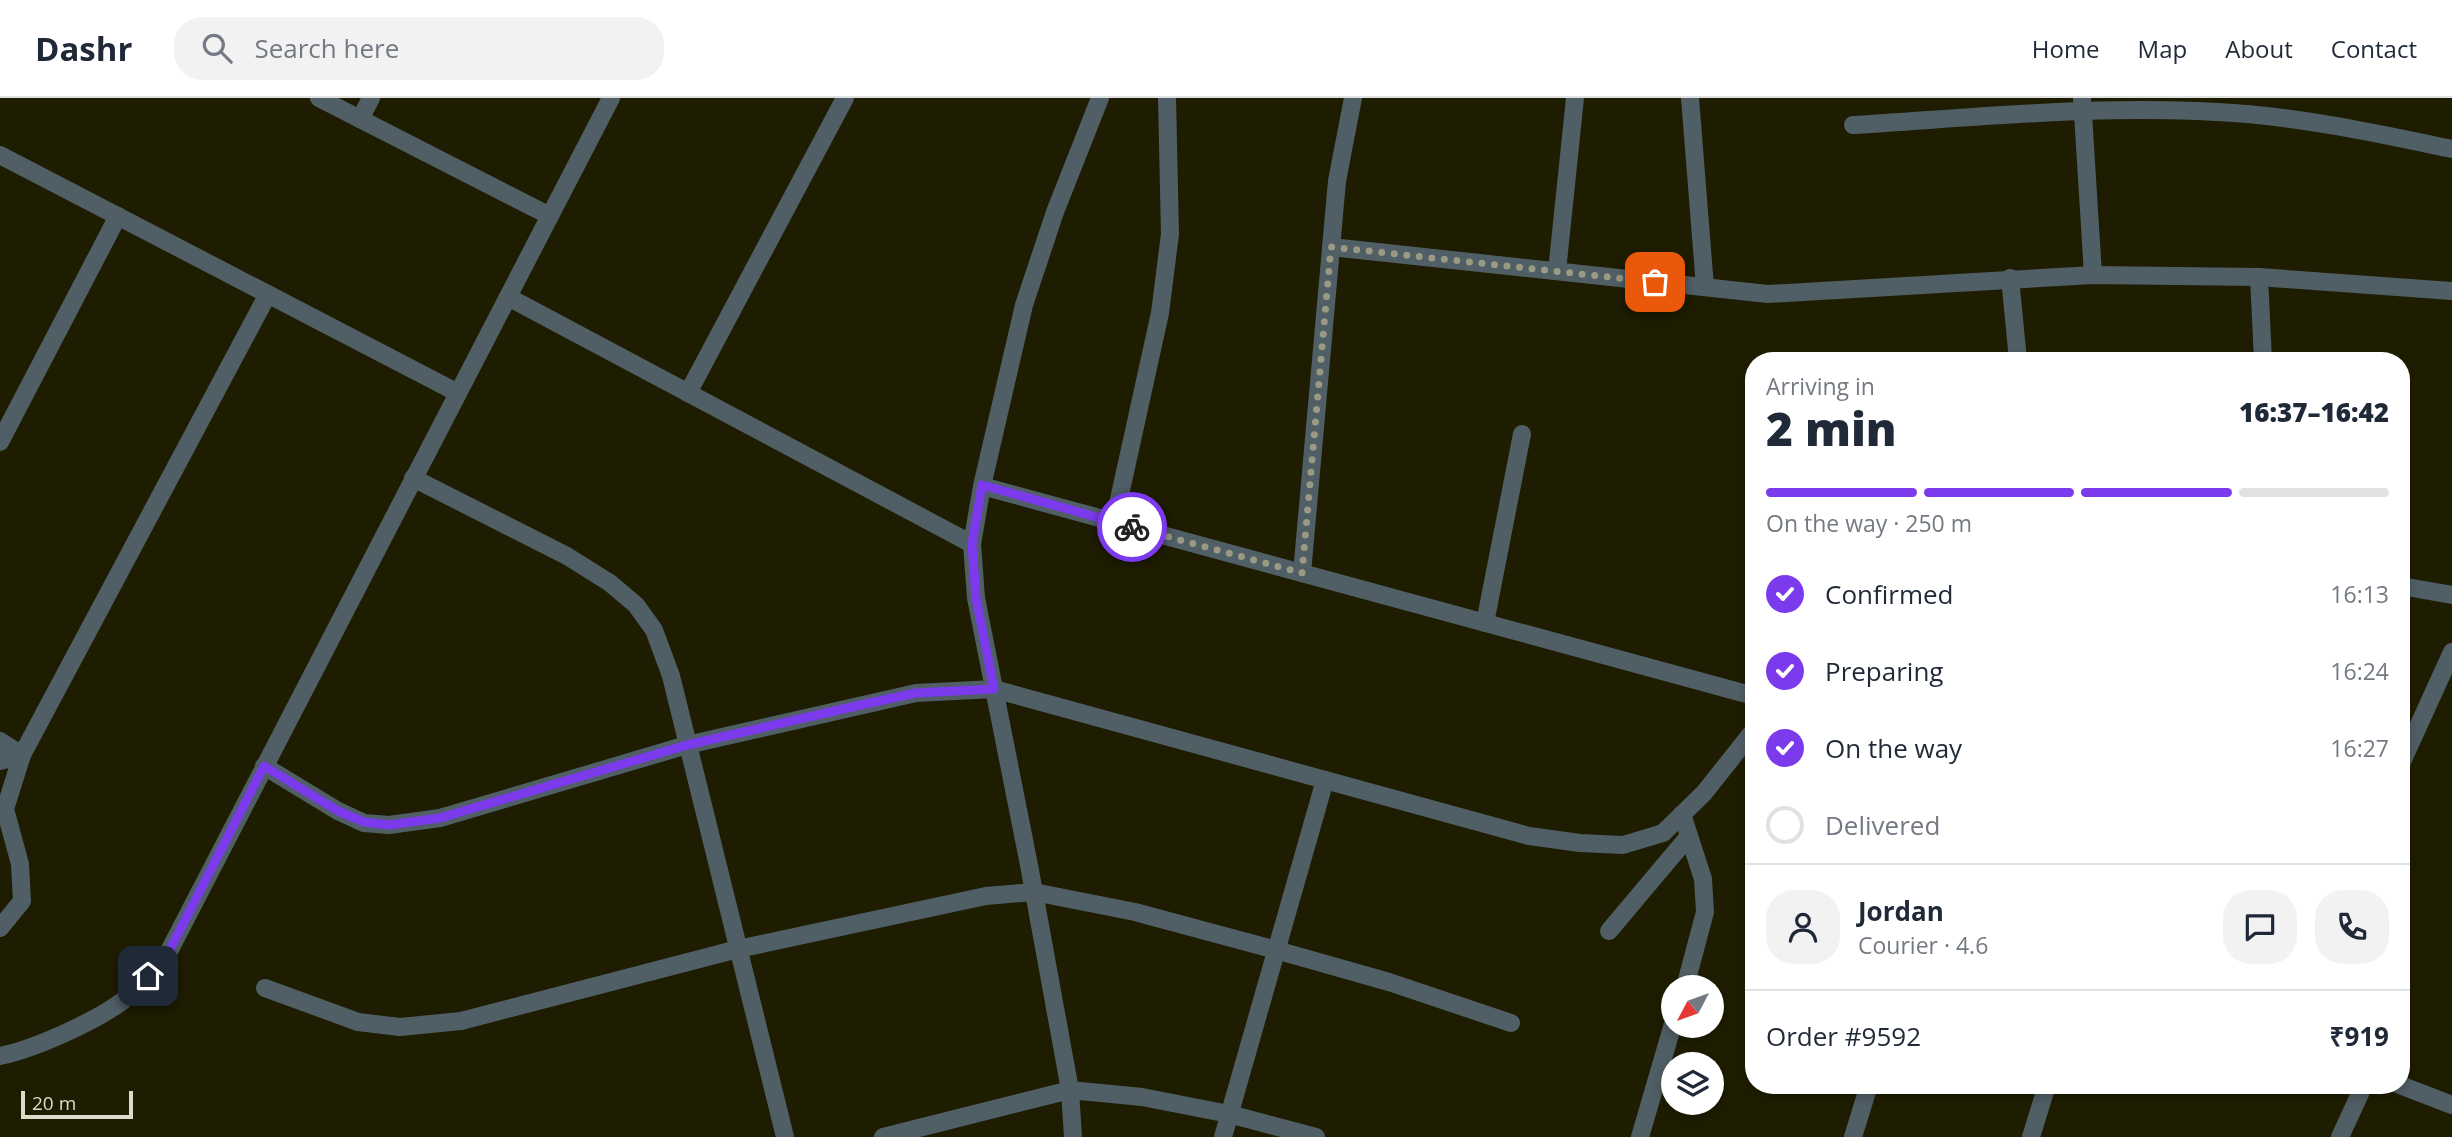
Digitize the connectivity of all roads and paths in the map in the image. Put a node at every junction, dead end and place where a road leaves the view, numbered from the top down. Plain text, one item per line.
1 (319, 98) edge
2 (371, 98) edge
3 (611, 98) edge
4 (845, 98) edge
5 (1100, 98) edge
6 (1167, 98) edge
7 (1353, 98) edge
8 (1575, 98) edge
9 (1690, 98) edge
10 (2083, 104) edge
11 (360, 119) junction
12 (1853, 125) dead end
13 (2452, 149) edge
14 (0, 155) edge
15 (118, 216) junction
16 (550, 216) junction
17 (1331, 247) junction
18 (1557, 271) junction
19 (2093, 275) junction
20 (2010, 278) junction
21 (2259, 278) junction
22 (1704, 287) junction
23 (2452, 291) edge
24 (268, 294) junction
25 (508, 297) junction
26 (2017, 352) edge
27 (2263, 352) edge
28 (458, 393) junction
29 (688, 393) junction
30 (1522, 434) dead end
31 (0, 442) edge
32 (414, 478) junction
33 (982, 485) junction
34 (1114, 522) junction
35 (972, 544) junction
36 (1302, 573) junction
37 (2410, 588) edge
38 (2452, 595) edge
39 (1485, 623) junction
40 (2452, 652) edge
41 (994, 689) junction
42 (1745, 694) edge
43 (0, 741) edge
44 (1745, 741) edge
45 (2410, 744) edge
46 (687, 745) junction
47 (22, 755) junction
48 (0, 761) edge
49 (264, 766) junction
50 (1325, 780) junction
51 (1682, 814) junction
52 (1689, 836) junction
53 (1034, 892) junction
54 (0, 929) edge
55 (1609, 931) dead end
56 (738, 949) junction
57 (1276, 950) junction
58 (1688, 975) edge
59 (265, 988) dead end
60 (1511, 1023) dead end
61 (1669, 1038) edge
62 (0, 1056) edge
63 (2410, 1089) edge
64 (1070, 1090) junction
65 (1866, 1094) edge
66 (2045, 1094) edge
67 (2360, 1094) edge
68 (2452, 1105) edge
69 (1229, 1114) junction
70 (785, 1137) edge
71 (883, 1137) edge
72 (1073, 1137) edge
73 (1223, 1137) edge
74 (1316, 1137) edge
75 (1640, 1137) edge
76 (1853, 1137) edge
77 (2031, 1137) edge
78 (2340, 1137) edge

1 - 11 street
2 - 11 street
3 - 16 street
4 - 29 street
5 - 33 street
6 - 34 street
7 - 17 street
8 - 18 street
9 - 22 street
10 - 12 street
10 - 13 street
10 - 19 street
11 - 16 street
14 - 15 street
15 - 24 street
15 - 31 street
16 - 25 street
17 - 18 street
17 - 36 street
18 - 22 street
19 - 20 street
19 - 21 street
20 - 22 street
20 - 26 street
21 - 23 street
21 - 27 street
24 - 28 street
24 - 47 street
25 - 28 street
25 - 29 street
28 - 32 street
29 - 35 street
30 - 39 street
32 - 46 street
32 - 49 street
33 - 34 street
33 - 35 street
34 - 36 street
35 - 41 street
36 - 39 street
37 - 38 street
39 - 42 street
40 - 45 street
41 - 46 street
41 - 50 street
41 - 53 street
43 - 47 street
44 - 51 street
46 - 49 street
46 - 56 street
47 - 48 street
47 - 54 street
49 - 62 street
50 - 51 street
50 - 57 street
51 - 52 street
52 - 55 street
52 - 58 street
53 - 56 street
53 - 57 street
53 - 64 street
56 - 59 street
56 - 70 street
57 - 60 street
57 - 69 street
61 - 75 street
63 - 68 street
64 - 69 street
64 - 71 street
64 - 72 street
65 - 76 street
66 - 77 street
67 - 78 street
69 - 73 street
69 - 74 street

